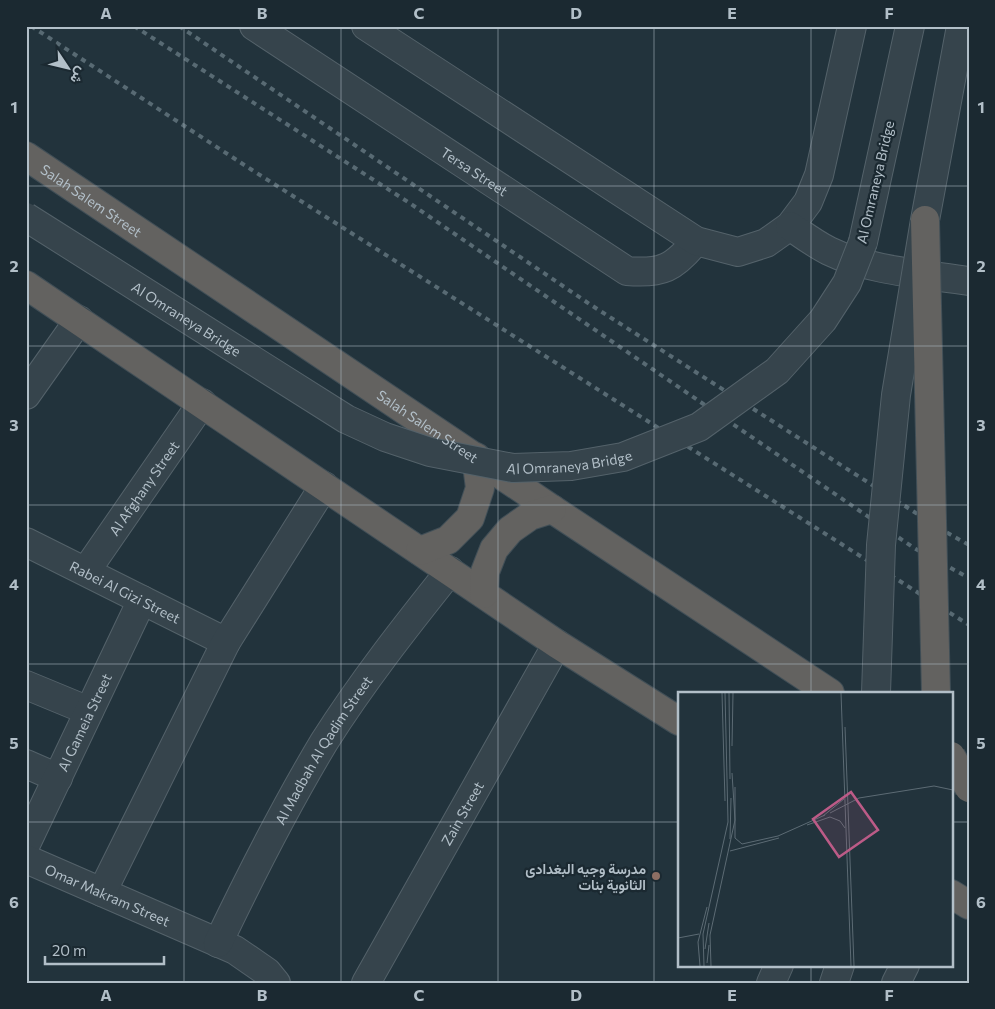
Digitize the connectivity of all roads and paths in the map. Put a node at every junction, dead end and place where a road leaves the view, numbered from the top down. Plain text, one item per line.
1 (254, 26) edge
2 (366, 26) edge
3 (852, 26) edge
4 (910, 26) edge
5 (961, 26) edge
6 (26, 156) edge
7 (26, 217) edge
8 (925, 220) junction
9 (790, 226) junction
10 (696, 240) junction
11 (969, 281) edge
12 (26, 284) edge
13 (79, 320) junction
14 (26, 395) edge
15 (202, 404) junction
16 (476, 457) junction
17 (324, 486) junction
18 (552, 509) junction
19 (26, 542) edge
20 (420, 551) junction
21 (86, 571) junction
22 (450, 571) junction
23 (484, 594) junction
24 (142, 600) junction
25 (226, 642) junction
26 (558, 644) junction
27 (26, 685) edge
28 (828, 692) edge
29 (876, 692) edge
30 (936, 692) edge
31 (89, 711) junction
32 (678, 721) edge
33 (952, 758) edge
34 (26, 764) edge
35 (952, 773) edge
36 (58, 778) junction
37 (969, 784) edge
38 (969, 788) edge
39 (26, 844) edge
40 (26, 859) edge
41 (102, 892) junction
42 (952, 895) edge
43 (969, 905) edge
44 (218, 943) junction
45 (779, 966) edge
46 (840, 966) edge
47 (904, 966) edge
48 (269, 979) edge
49 (366, 983) edge
50 (771, 983) edge
51 (834, 983) edge
52 (896, 983) edge

1 - 10 street, Tersa Street
2 - 10 street
3 - 9 street
4 - 7 street, Al Omraneya Bridge, bridge
5 - 8 street, bridge
6 - 16 highway, Salah Salem Street
8 - 29 street, bridge
8 - 30 highway, bridge
9 - 10 street
9 - 11 street
12 - 13 highway
13 - 14 street
13 - 15 highway
15 - 17 highway
15 - 21 street, Al Afghany Street
16 - 18 highway, Salah Salem Street
16 - 20 highway
17 - 20 highway
17 - 25 street
18 - 23 highway
18 - 28 highway, Salah Salem Street
19 - 21 street, Rabei Al Gizi Street
20 - 22 highway
21 - 24 street, Rabei Al Gizi Street
22 - 23 highway
22 - 44 street, Al Madbah Al Qadim Street
23 - 26 highway
24 - 25 street, Rabei Al Gizi Street
24 - 31 street, Al Gameia Street
25 - 41 street
26 - 32 highway
26 - 49 street, Zain Street
27 - 31 street
31 - 36 street, Al Gameia Street
33 - 38 highway, bridge
34 - 36 street
35 - 37 highway
36 - 39 street, Al Gameia Street
40 - 41 street, Omar Makram Street
41 - 44 street, Omar Makram Street
42 - 43 highway
44 - 48 street, Omar Makram Street
45 - 50 street
46 - 51 street
47 - 52 street

